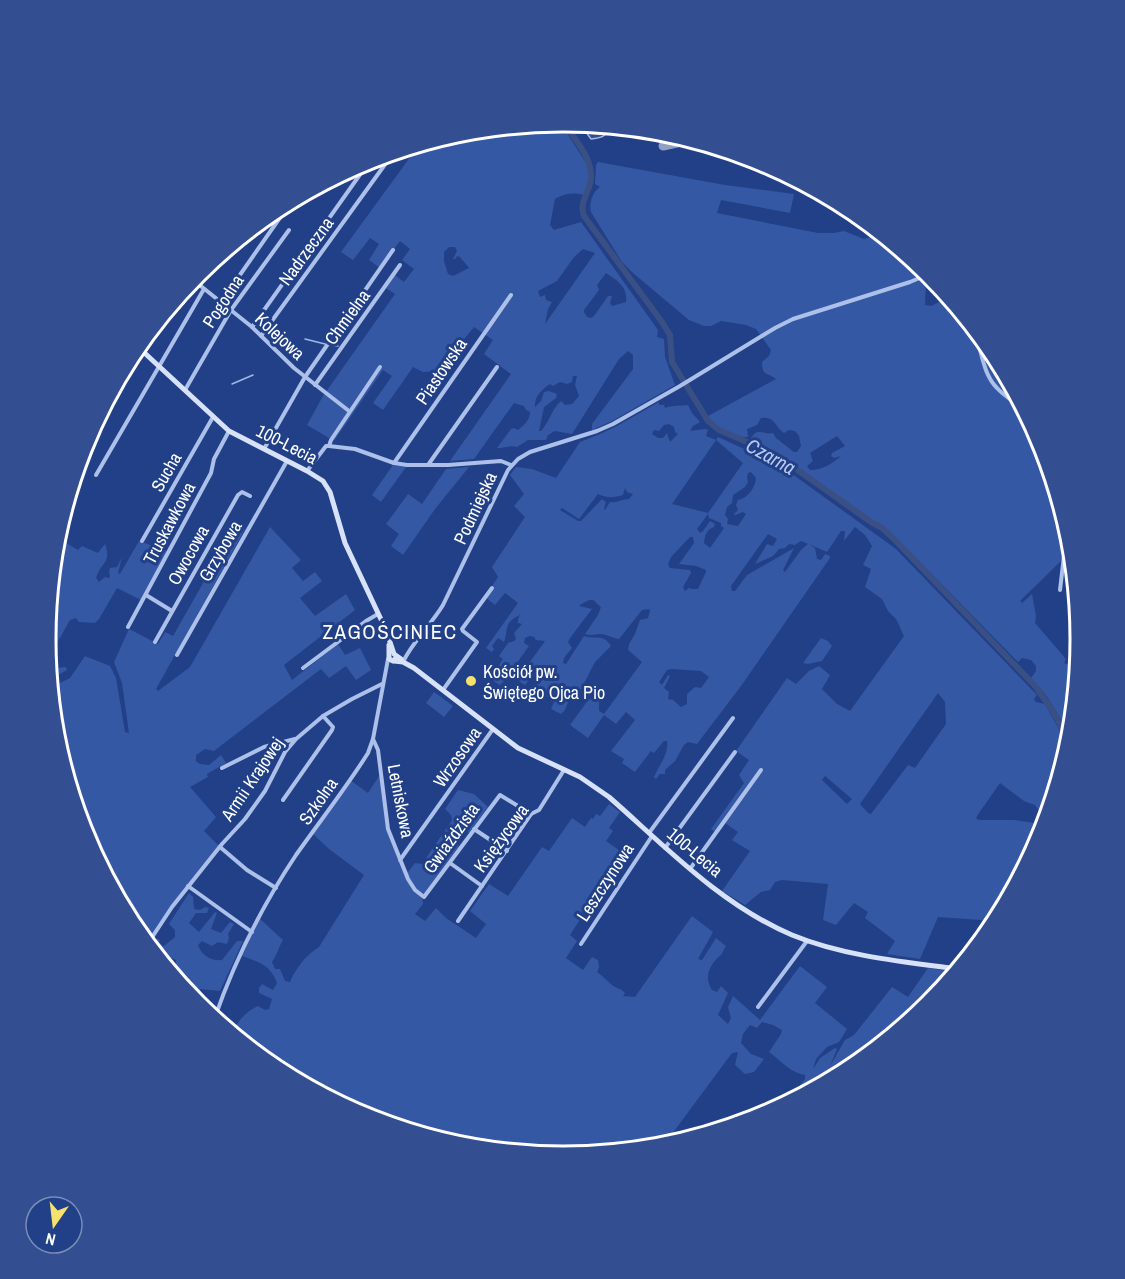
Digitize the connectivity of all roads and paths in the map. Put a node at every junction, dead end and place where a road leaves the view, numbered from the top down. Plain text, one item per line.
1 (385, 165) edge
2 (360, 175) edge
3 (279, 219) edge
4 (289, 230) dead end
5 (393, 250) dead end
6 (400, 265) dead end
7 (918, 278) edge
8 (200, 285) edge
9 (204, 289) junction
10 (511, 294) dead end
11 (220, 302) junction
12 (231, 310) junction
13 (252, 327) junction
14 (261, 336) junction
15 (980, 352) edge
16 (144, 353) edge
17 (159, 367) junction
18 (380, 367) dead end
19 (496, 367) dead end
20 (305, 377) junction
21 (315, 385) junction
22 (184, 390) junction
23 (1007, 396) edge
24 (349, 411) junction
25 (213, 417) junction
26 (229, 431) junction
27 (329, 446) junction
28 (264, 449) junction
29 (287, 461) junction
30 (394, 463) junction
31 (511, 465) junction
32 (427, 466) junction
33 (307, 471) junction
34 (96, 475) dead end
35 (250, 496) dead end
36 (142, 541) dead end
37 (1063, 562) edge
38 (492, 588) dead end
39 (1060, 590) dead end
40 (146, 595) junction
41 (172, 611) junction
42 (378, 614) junction
43 (128, 627) dead end
44 (155, 642) dead end
45 (177, 655) dead end
46 (392, 658) junction
47 (403, 661) junction
48 (303, 668) dead end
49 (383, 684) junction
50 (443, 690) junction
51 (323, 716) junction
52 (733, 718) dead end
53 (493, 729) junction
54 (296, 739) junction
55 (373, 740) junction
56 (735, 752) dead end
57 (222, 768) dead end
58 (564, 770) junction
59 (761, 770) dead end
60 (283, 800) dead end
61 (531, 814) junction
62 (474, 829) junction
63 (651, 834) junction
64 (220, 847) junction
65 (665, 848) junction
66 (507, 851) junction
67 (400, 860) junction
68 (450, 863) junction
69 (690, 869) junction
70 (188, 886) junction
71 (482, 886) junction
72 (276, 888) junction
73 (424, 897) joint
74 (458, 921) dead end
75 (252, 932) junction
76 (152, 937) edge
77 (807, 941) junction
78 (581, 944) dead end
79 (949, 968) edge
80 (758, 1007) dead end
81 (217, 1011) edge

1 - 14 street, Nadrzeczna
2 - 13 street
3 - 11 street
4 - 12 street, Pogodna
5 - 20 street
6 - 21 street, Chmielna
7 - 31 street, Podmiejska
8 - 9 street, Kolejowa
9 - 11 street, Kolejowa
9 - 17 street
10 - 30 street, Piastowska
11 - 12 street, Kolejowa
12 - 13 street, Kolejowa
12 - 22 street, Pogodna
13 - 14 street, Kolejowa
14 - 20 street, Kolejowa
15 - 23 street
16 - 17 street, 100-Lecia
17 - 22 street, 100-Lecia
17 - 34 street
18 - 24 street
19 - 32 street
20 - 21 street, Kolejowa
20 - 28 street
21 - 24 street, Kolejowa
22 - 25 street, 100-Lecia
24 - 27 street
25 - 26 street, 100-Lecia
25 - 36 street, Sucha
26 - 28 street, 100-Lecia
26 - 40 street, Truskawkowa
27 - 30 street
27 - 33 street
28 - 29 street, 100-Lecia
29 - 33 street, 100-Lecia
29 - 45 street, Grzybowa
30 - 32 street
31 - 32 street
31 - 47 street, Podmiejska
33 - 42 street, 100-Lecia
35 - 41 street, Owocowa
37 - 39 street
38 - 50 street
40 - 41 street
40 - 43 street, Truskawkowa
41 - 44 street, Owocowa
42 - 46 street, 100-Lecia
42 - 48 street
46 - 47 street, 100-Lecia
46 - 49 street, Szkolna
47 - 50 street, 100-Lecia
49 - 51 street, Armii Krajowej
49 - 55 street, Szkolna
50 - 53 street, 100-Lecia
51 - 54 street, Armii Krajowej
51 - 60 street
52 - 63 street, Leszczynowa
53 - 58 street, 100-Lecia
53 - 67 street, Wrzosowa
54 - 57 street
54 - 64 street, Armii Krajowej
55 - 67 street, Letniskowa
55 - 72 street, Szkolna
56 - 65 street
58 - 61 street, Księżycowa
58 - 63 street, 100-Lecia
59 - 69 street
61 - 62 street, Gwiaździsta
61 - 66 street, Księżycowa
62 - 66 street
62 - 68 street, Gwiaździsta
63 - 65 street, 100-Lecia
63 - 78 street, Leszczynowa
64 - 70 street, Armii Krajowej
64 - 72 street
65 - 69 street, 100-Lecia
66 - 71 street, Księżycowa
67 - 73 street, Letniskowa
68 - 71 street
68 - 73 street, Gwiaździsta
69 - 77 street, 100-Lecia
70 - 75 street
70 - 76 street, Armii Krajowej
71 - 74 street, Księżycowa
72 - 75 street, Szkolna
75 - 81 street, Szkolna
77 - 79 street, 100-Lecia
77 - 80 street

